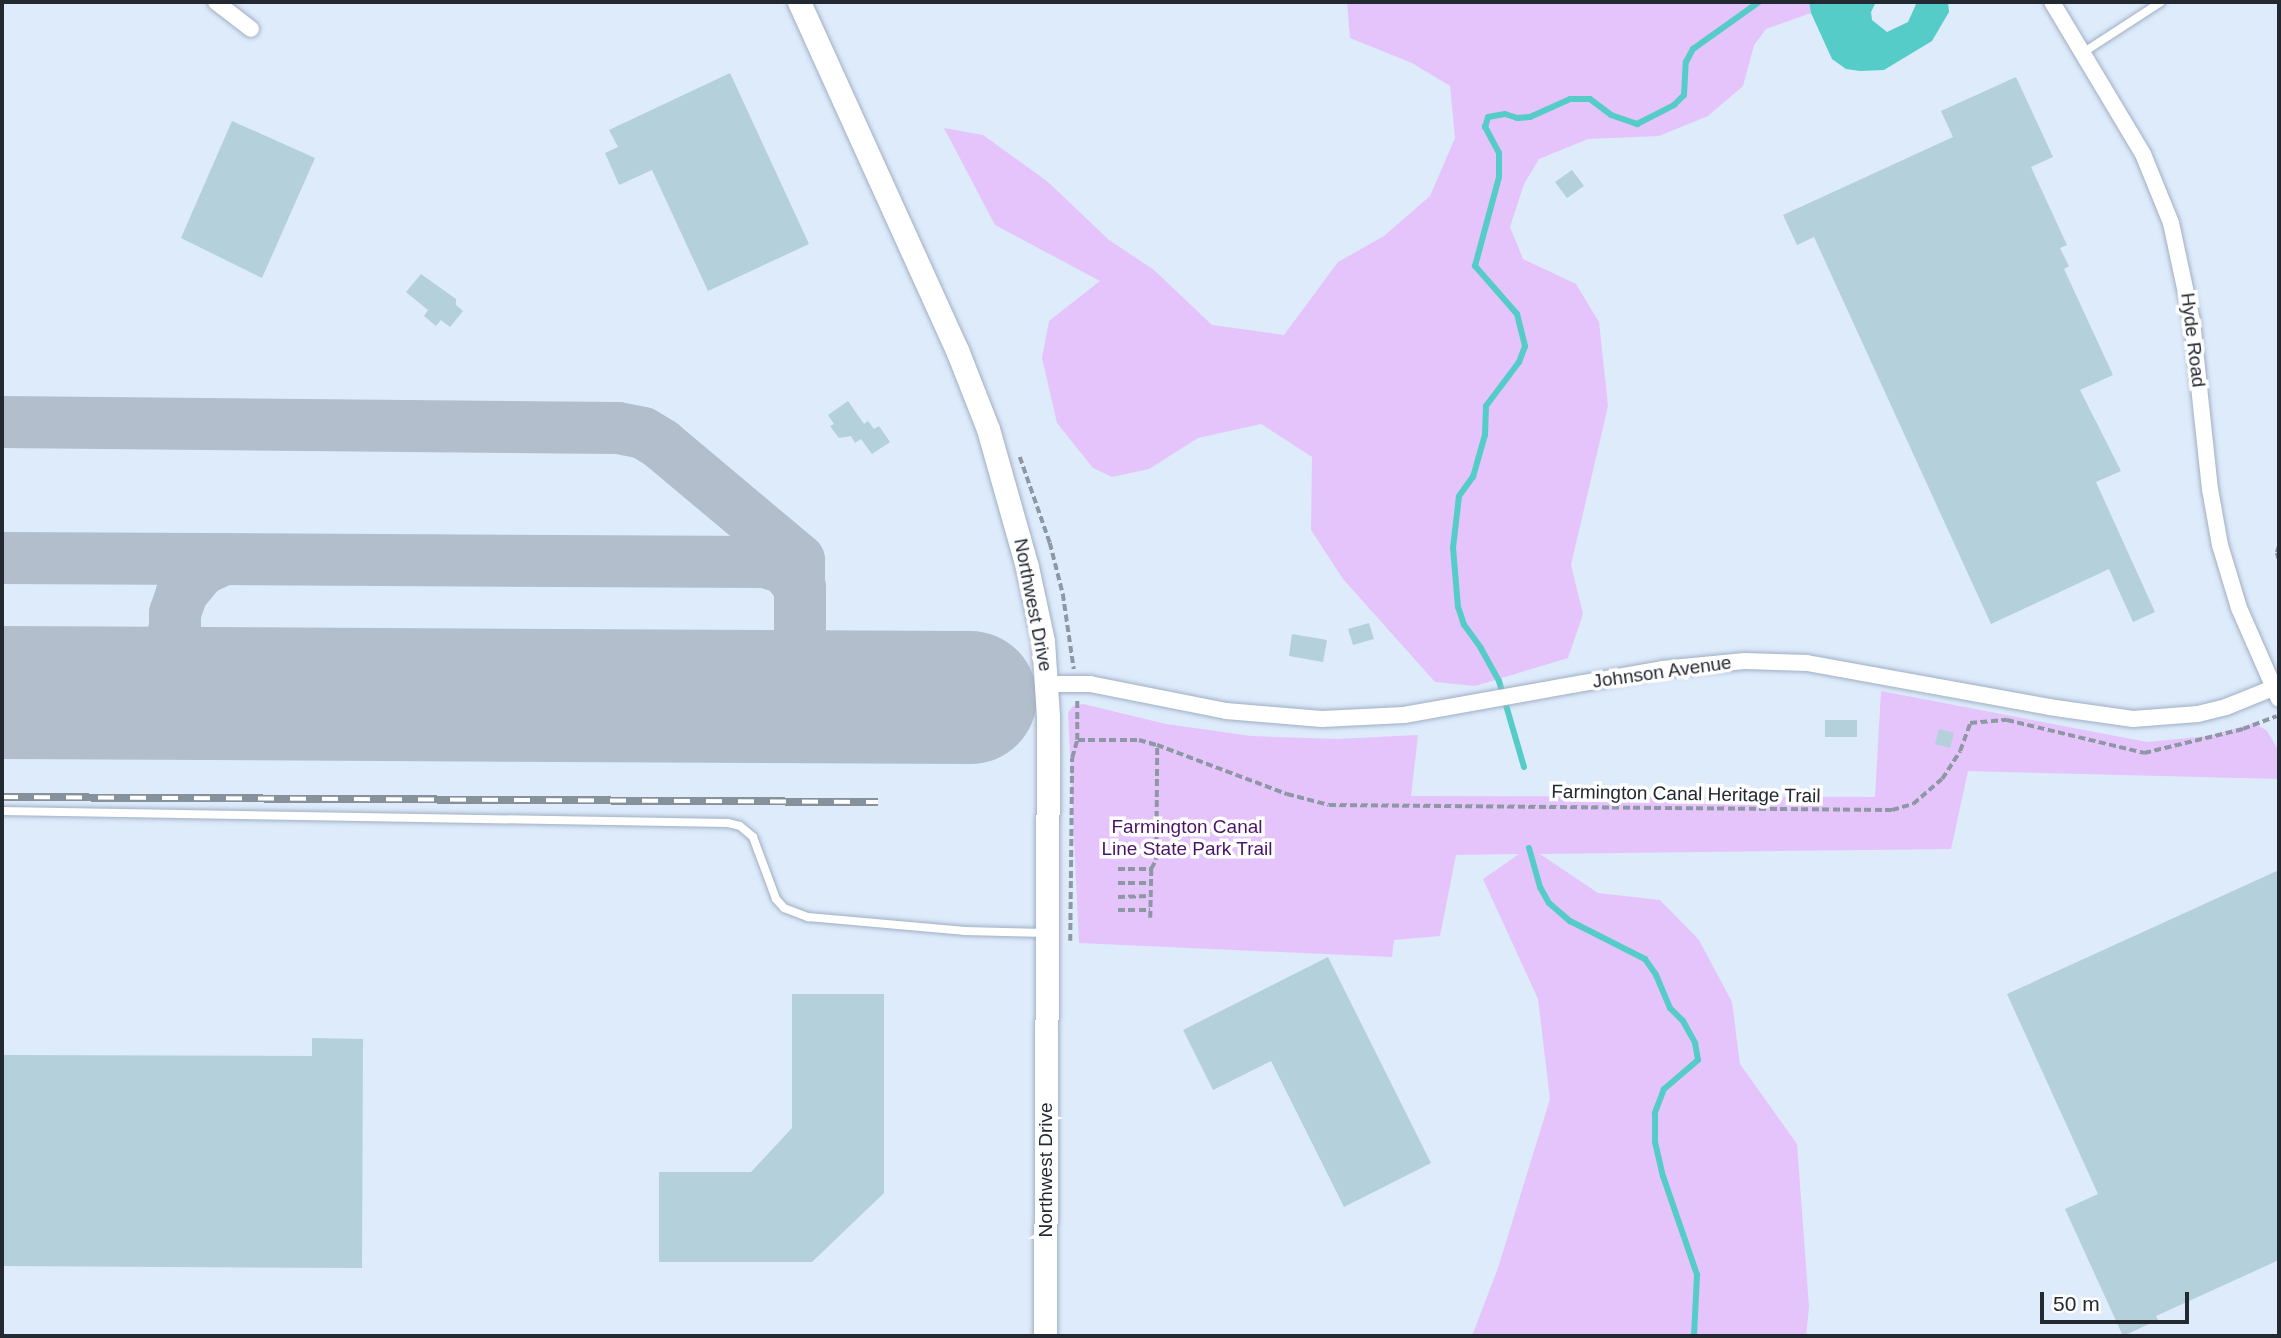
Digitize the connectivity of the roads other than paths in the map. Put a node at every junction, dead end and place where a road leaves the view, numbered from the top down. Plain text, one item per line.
1 (216, 2) edge
2 (799, 2) edge
3 (2052, 2) edge
4 (2161, 2) edge
5 (250, 29) dead end
6 (2084, 52) junction
7 (1048, 684) junction
8 (2276, 694) edge
9 (2, 811) edge
10 (1048, 933) junction
11 (1045, 1336) edge

1 - 5 street
2 - 7 main road, Northwest Drive
3 - 6 street, Hyde Road
4 - 6 lane
6 - 8 street, Hyde Road
7 - 8 street, Johnson Avenue
7 - 10 main road, Northwest Drive
9 - 10 lane
10 - 11 main road, Northwest Drive

